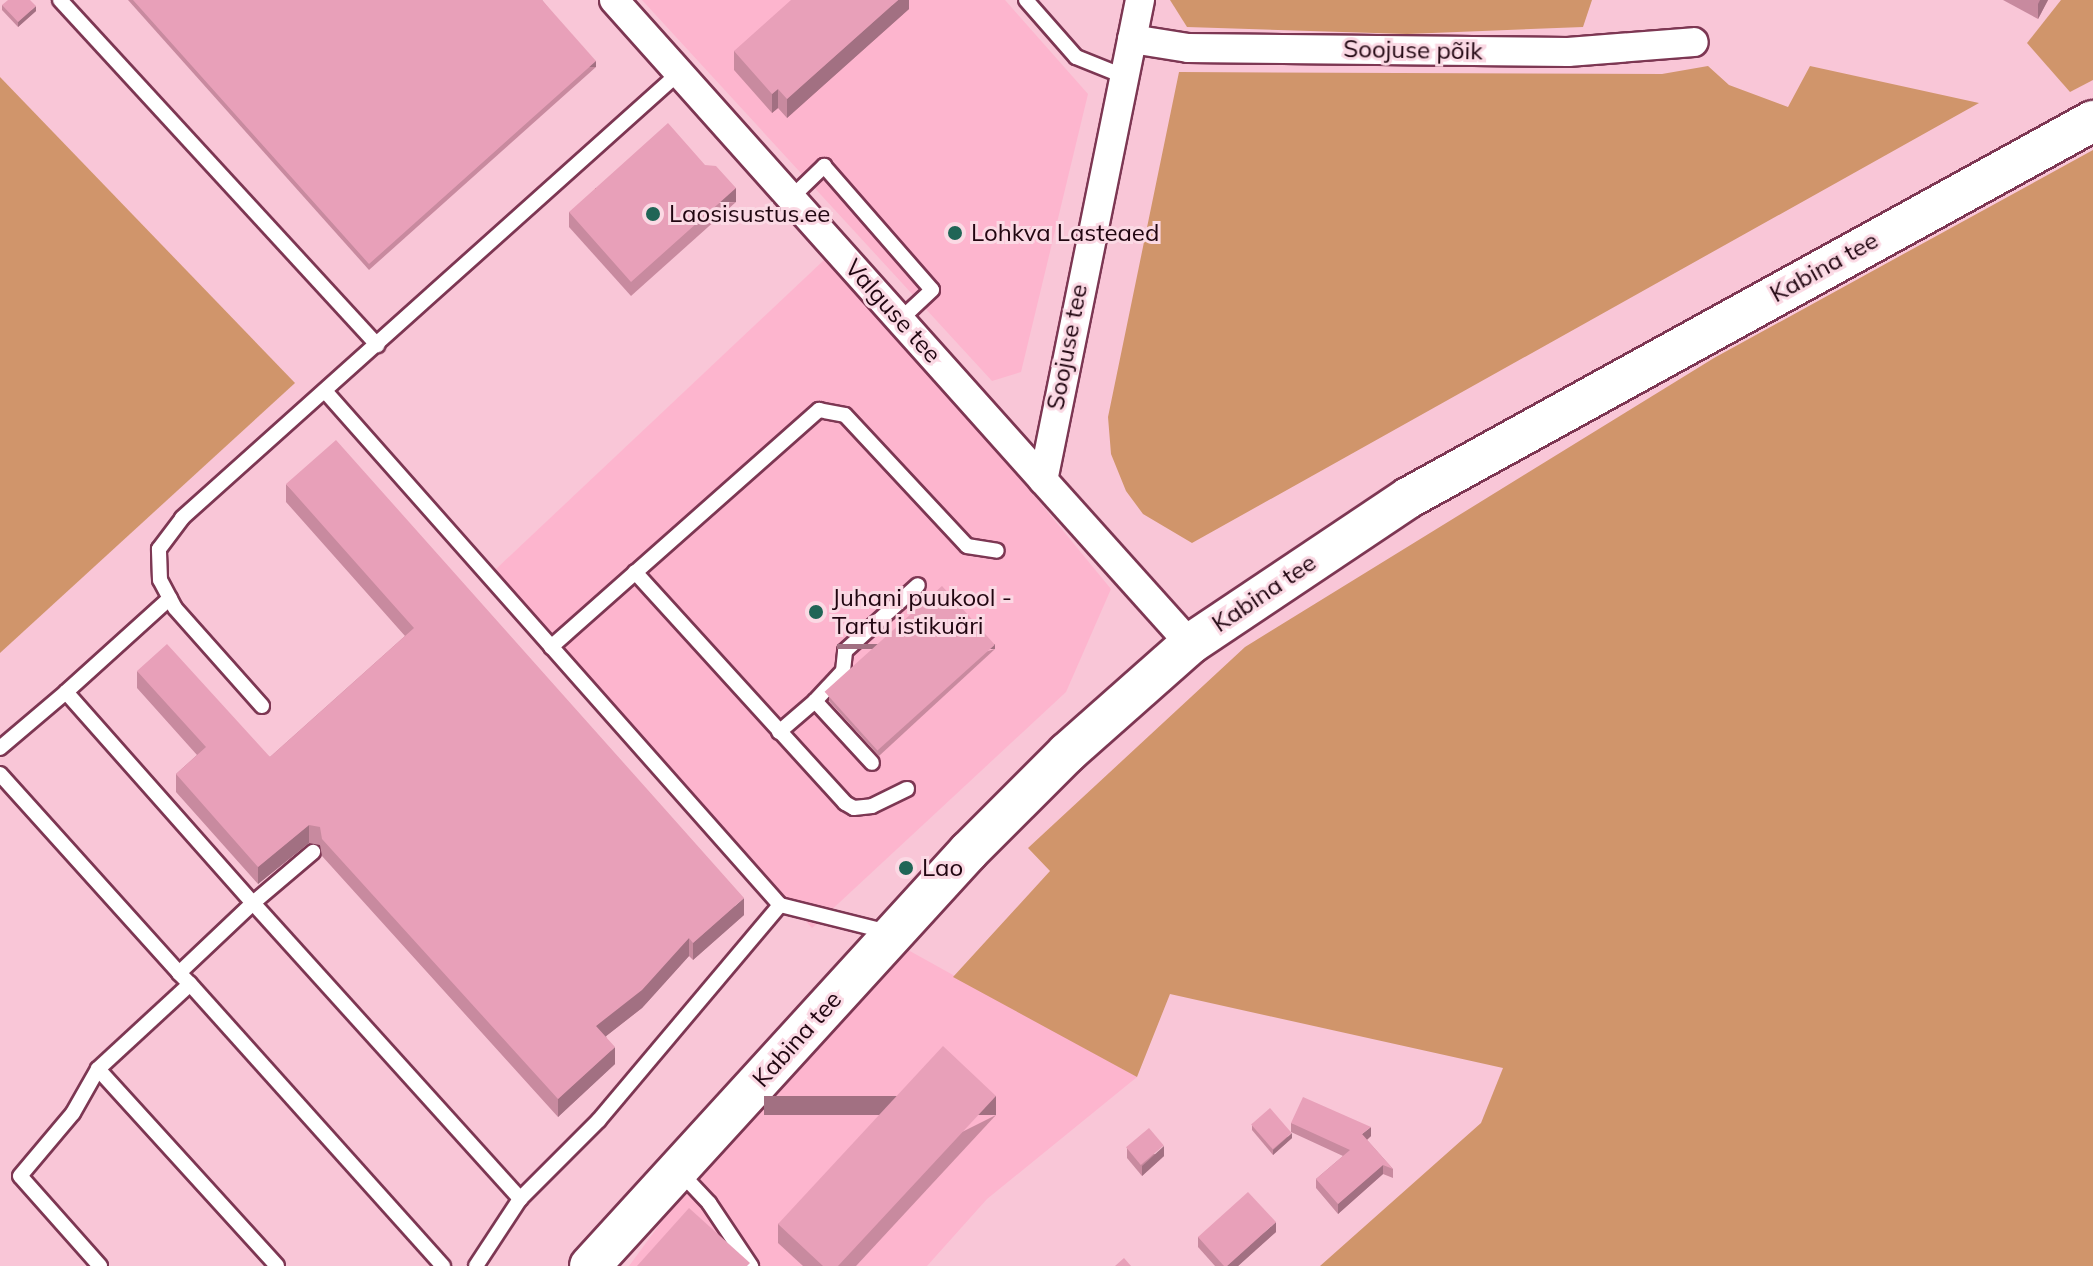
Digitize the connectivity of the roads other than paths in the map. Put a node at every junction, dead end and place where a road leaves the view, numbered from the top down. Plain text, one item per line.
1 (60, 0) edge
2 (614, 0) edge
3 (1026, 0) edge
4 (1140, 0) edge
5 (1132, 39) junction
6 (1694, 42) dead end
7 (680, 72) junction
8 (1123, 76) junction
9 (2093, 121) edge
10 (792, 197) junction
11 (901, 319) junction
12 (377, 345) junction
13 (325, 391) junction
14 (1043, 480) junction
15 (997, 551) dead end
16 (635, 572) junction
17 (918, 585) dead end
18 (170, 598) junction
19 (1190, 644) junction
20 (551, 647) junction
21 (66, 692) junction
22 (815, 701) junction
23 (262, 706) dead end
24 (779, 732) junction
25 (0, 748) edge
26 (872, 763) dead end
27 (0, 774) edge
28 (907, 789) dead end
29 (313, 852) edge
30 (253, 903) junction
31 (780, 905) junction
32 (892, 934) junction
33 (179, 973) junction
34 (190, 984) junction
35 (98, 1069) junction
36 (678, 1170) junction
37 (520, 1199) junction
38 (627, 1250) dead end
39 (100, 1266) edge
40 (277, 1266) edge
41 (443, 1266) edge
42 (476, 1266) edge
43 (590, 1266) edge
44 (751, 1266) edge

1 - 12 lane
2 - 7 street, Valguse tee
3 - 8 lane
4 - 5 street, Soojuse tee
5 - 6 street, Soojuse põik
5 - 8 street, Soojuse tee
7 - 10 street, Valguse tee
7 - 12 lane
8 - 14 street, Soojuse tee
9 - 19 street, Kabina tee
10 - 11 street, Valguse tee
10 - 11 lane
11 - 14 street, Valguse tee
12 - 13 lane
13 - 18 lane
13 - 20 lane
14 - 19 street
15 - 16 lane
16 - 20 lane
16 - 24 lane
17 - 22 lane
18 - 21 lane
18 - 23 lane
19 - 32 street, Kabina tee
20 - 31 lane
21 - 25 lane
21 - 30 lane
22 - 24 lane
22 - 26 lane
24 - 28 lane
27 - 33 lane
29 - 30 lane
30 - 33 lane
30 - 37 lane
31 - 32 lane
31 - 37 lane
32 - 36 street, Kabina tee
33 - 34 lane
34 - 35 lane
34 - 41 lane
35 - 39 lane
35 - 40 lane
36 - 38 lane
36 - 43 street, Kabina tee
36 - 44 lane
37 - 42 lane

